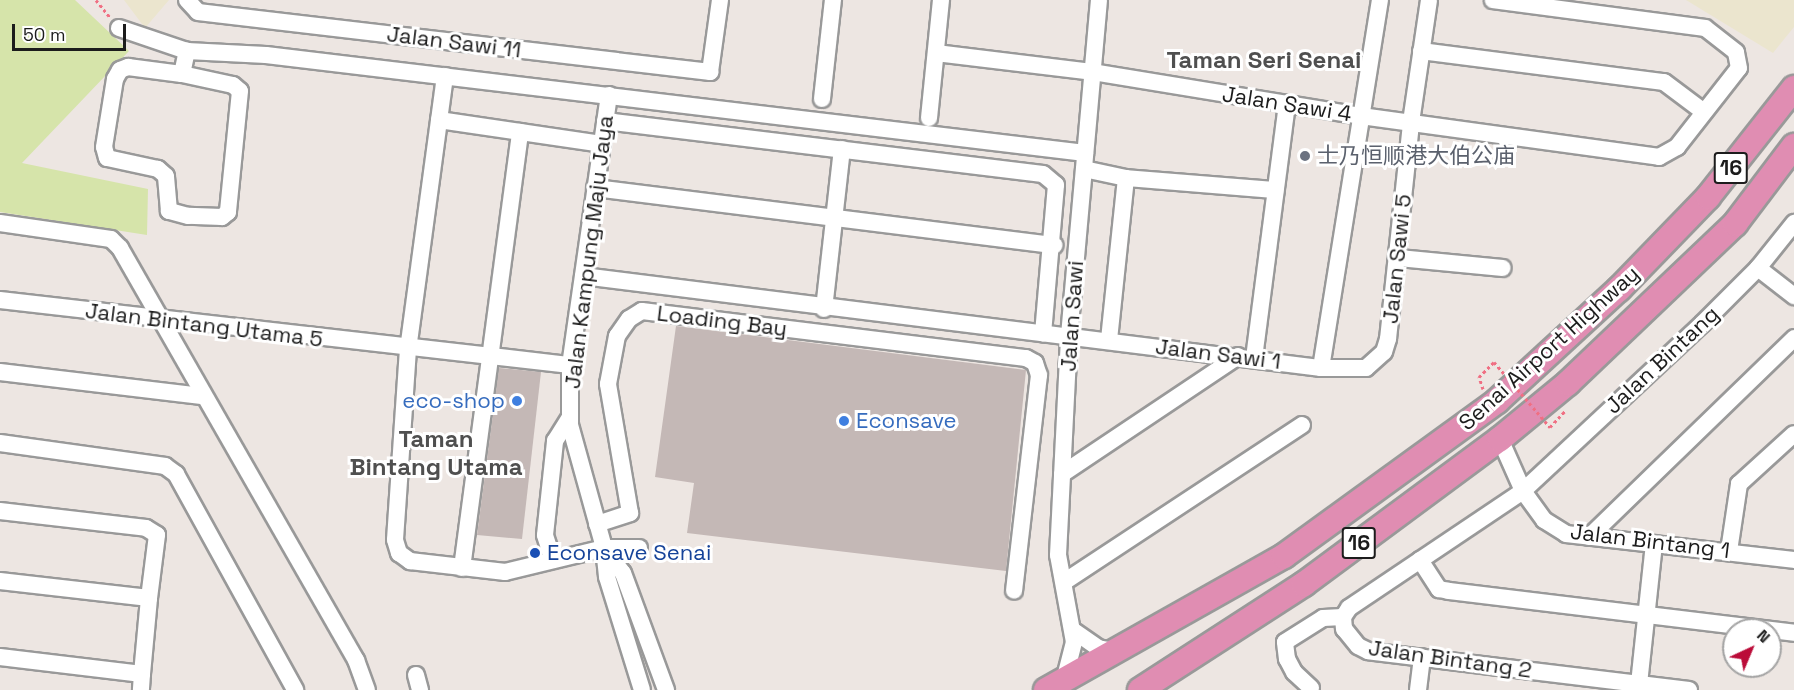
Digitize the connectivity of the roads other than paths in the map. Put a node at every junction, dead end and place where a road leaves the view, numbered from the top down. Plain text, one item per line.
1 (720, 0) edge
2 (833, 0) edge
3 (941, 0) edge
4 (1099, 0) edge
5 (1380, 0) edge
6 (1429, 0) edge
7 (1493, 0) edge
8 (192, 6) edge
9 (119, 28) road end
10 (187, 51) junction
11 (1421, 51) junction
12 (936, 52) junction
13 (1092, 72) junction
14 (182, 74) junction
15 (445, 76) junction
16 (1794, 88) edge
17 (609, 95) junction
18 (822, 99) dead end
19 (1287, 104) junction
20 (1704, 112) junction
21 (1361, 116) junction
22 (929, 118) dead end
23 (439, 120) junction
24 (605, 120) junction
25 (1411, 122) junction
26 (520, 132) junction
27 (601, 144) junction
28 (1794, 146) edge
29 (842, 149) junction
30 (1084, 161) junction
31 (1126, 178) junction
32 (595, 188) junction
33 (1276, 190) junction
34 (834, 218) junction
35 (0, 223) edge
36 (1794, 223) edge
37 (1054, 245) junction
38 (1399, 258) junction
39 (1503, 268) dead end
40 (1758, 268) junction
41 (583, 276) junction
42 (1794, 296) edge
43 (0, 300) edge
44 (824, 309) junction
45 (874, 315) junction
46 (162, 321) junction
47 (1043, 333) junction
48 (1069, 336) junction
49 (1794, 338) edge
50 (871, 339) junction
51 (1109, 340) junction
52 (408, 349) junction
53 (1246, 357) junction
54 (492, 358) junction
55 (570, 365) junction
56 (1321, 368) junction
57 (1366, 368) joint
58 (0, 372) edge
59 (202, 396) junction
60 (569, 419) junction
61 (1302, 425) dead end
62 (1794, 434) edge
63 (1500, 439) junction
64 (0, 443) edge
65 (1062, 474) junction
66 (1523, 491) junction
67 (0, 513) edge
68 (597, 524) junction
69 (1589, 537) junction
70 (1654, 543) junction
71 (604, 548) junction
72 (639, 548) dead end
73 (1729, 551) junction
74 (553, 560) junction
75 (1420, 560) junction
76 (1794, 560) edge
77 (462, 568) junction
78 (0, 581) edge
79 (1064, 582) junction
80 (1014, 591) dead end
81 (142, 598) junction
82 (1646, 616) junction
83 (1343, 617) junction
84 (1074, 631) junction
85 (1794, 633) edge
86 (1118, 652) junction
87 (0, 657) edge
88 (1422, 657) junction
89 (141, 682) edge
90 (1568, 683) edge
91 (1640, 684) junction
92 (1055, 686) edge
93 (1311, 688) dead end
94 (295, 690) edge
95 (367, 690) edge
96 (642, 690) edge
97 (666, 690) edge
98 (1140, 690) edge
99 (1418, 690) edge
100 (1689, 690) edge

1 - 8 street, Jalan Sawi 11
2 - 18 street
3 - 12 street
4 - 13 street, Jalan Sawi
5 - 21 street
6 - 11 street, Jalan Sawi 5
7 - 20 street
9 - 10 street
10 - 14 street
10 - 15 street
11 - 20 street
11 - 25 street, Jalan Sawi 5
12 - 13 street, Jalan Sawi 4
12 - 22 street
13 - 19 street, Jalan Sawi 4
13 - 30 street, Jalan Sawi
14 - 14 street
15 - 17 street
15 - 23 street
16 - 86 highway, Senai Airport Highway / 16
17 - 24 street, Jalan Kampung Maju Jaya
17 - 30 street
19 - 21 street, Jalan Sawi 4
19 - 33 street
20 - 25 street, Jalan Sawi 4
21 - 25 street, Jalan Sawi 4
21 - 56 street
23 - 26 street
23 - 52 street
24 - 27 street, Jalan Kampung Maju Jaya
24 - 29 street
25 - 38 street, Jalan Sawi 5
26 - 27 street
26 - 54 street
27 - 32 street, Jalan Kampung Maju Jaya
28 - 63 highway, Senai Airport Highway / 16
29 - 34 street
29 - 37 street
30 - 31 street
30 - 48 street, Jalan Sawi
31 - 33 street
31 - 51 street
32 - 34 street
32 - 41 street, Jalan Kampung Maju Jaya
33 - 53 street
34 - 37 street
34 - 44 street
35 - 46 street
36 - 40 street, Jalan Bintang
37 - 47 street
38 - 39 street
38 - 57 street, Jalan Sawi 5
40 - 42 street
40 - 66 street, Jalan Bintang
41 - 44 street, Jalan Sawi 1
41 - 55 street, Jalan Kampung Maju Jaya
43 - 46 street, Jalan Bintang Utama 5
44 - 45 street, Jalan Sawi 1
45 - 47 street, Jalan Sawi 1
45 - 50 street
46 - 52 street, Jalan Bintang Utama 5
46 - 59 street
47 - 48 street, Jalan Sawi 1
48 - 51 street, Jalan Sawi 1
48 - 65 street, Jalan Sawi
49 - 69 street
50 - 68 street, Loading Bay
50 - 80 street
51 - 53 street, Jalan Sawi 1
52 - 54 street, Jalan Bintang Utama 5
52 - 77 street
53 - 56 street, Jalan Sawi 1
53 - 65 street
54 - 55 street, Jalan Bintang Utama 5
54 - 77 street
55 - 60 street, Jalan Kampung Maju Jaya
56 - 57 street, Jalan Sawi 1
58 - 59 street
59 - 95 street
60 - 68 street, Jalan Kampung Maju Jaya
60 - 74 street
61 - 79 street
62 - 73 street
63 - 66 street, Jalan Bintang 1
63 - 98 highway, Senai Airport Highway / 16
64 - 94 street
65 - 79 street, Jalan Sawi
66 - 69 street, Jalan Bintang 1
66 - 75 street, Jalan Bintang 2
67 - 81 street
68 - 71 street, Jalan Kampung Maju Jaya
69 - 70 street, Jalan Bintang 1
70 - 73 street, Jalan Bintang 1
70 - 82 street
71 - 72 street
71 - 74 street
71 - 96 street, Jalan Kampung Maju Jaya
71 - 97 street, Jalan Kampung Maju Jaya
73 - 76 street, Jalan Bintang 1
74 - 77 street
75 - 82 street
75 - 83 street, Jalan Bintang 2
78 - 81 street
79 - 84 street, Jalan Sawi
81 - 89 street
82 - 85 street
82 - 91 street
83 - 88 street, Jalan Bintang 2
83 - 93 street
84 - 86 street
84 - 92 street, Jalan Sawi
86 - 92 highway, Senai Airport Highway / 16
87 - 89 street
88 - 90 street, Jalan Bintang 2
88 - 99 street
90 - 91 street, Jalan Bintang 2
91 - 100 street, Jalan Bintang 2

